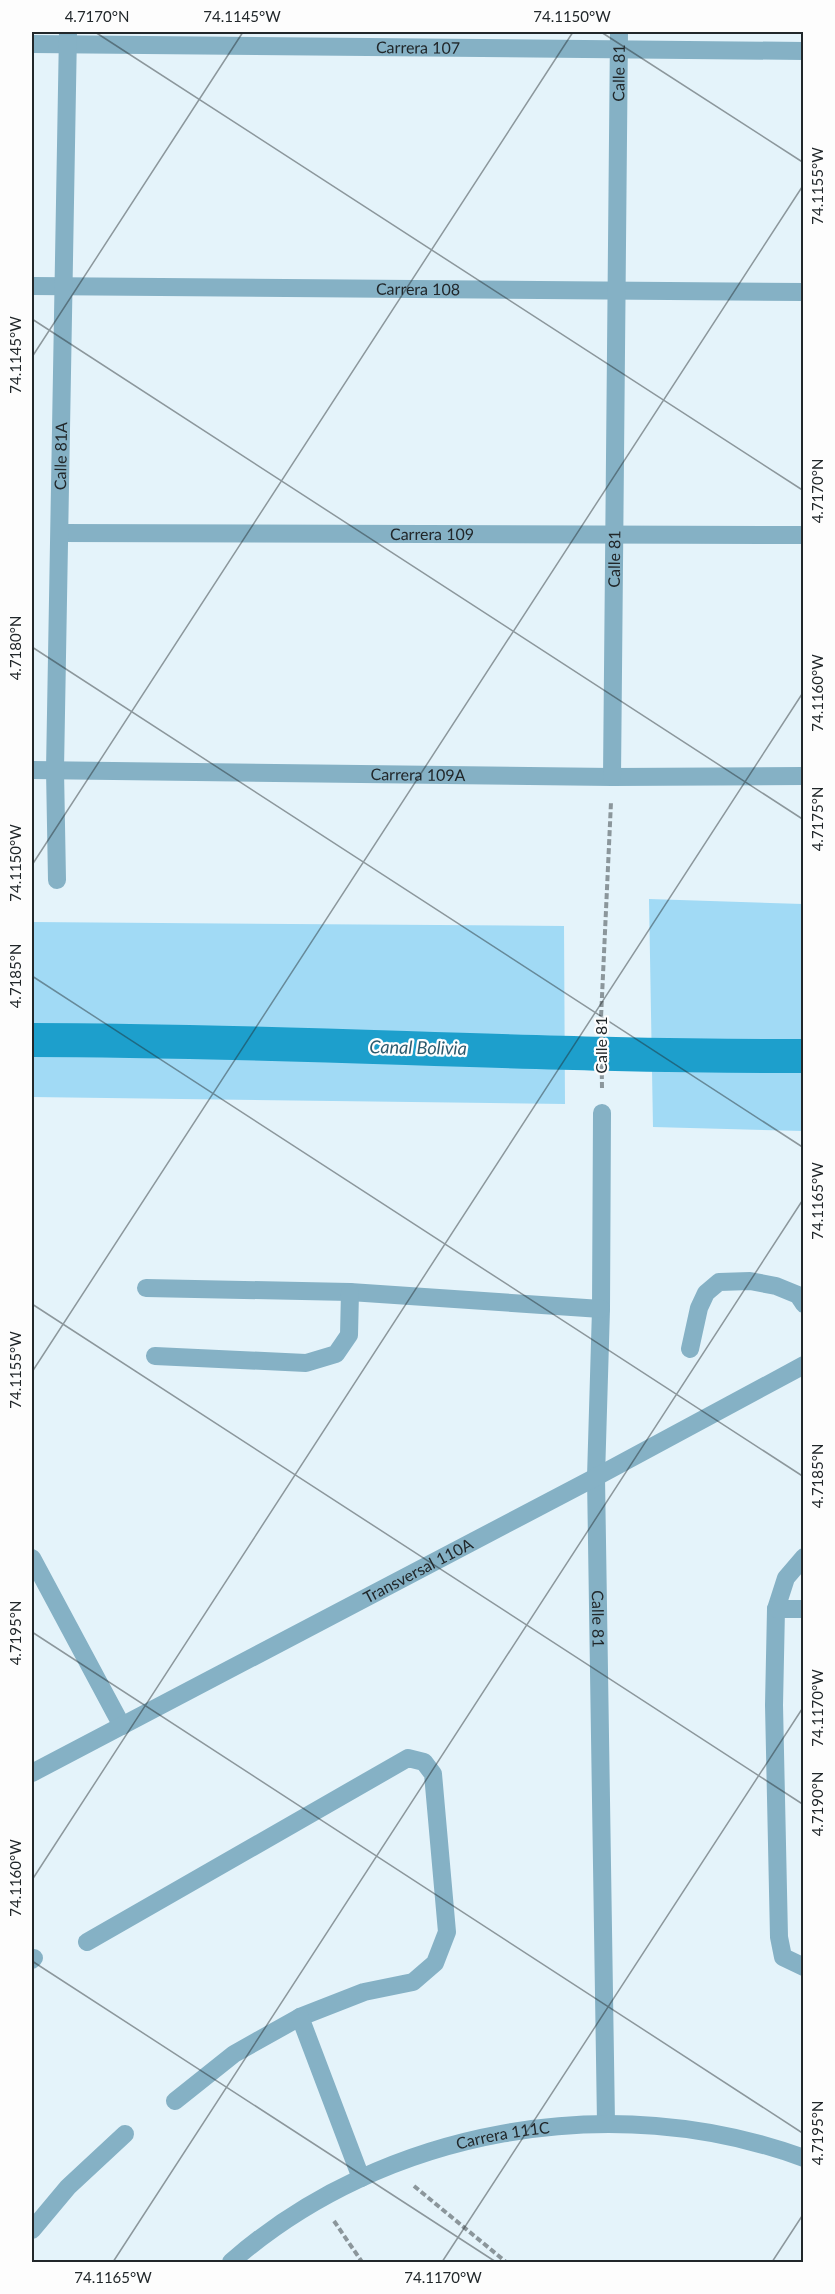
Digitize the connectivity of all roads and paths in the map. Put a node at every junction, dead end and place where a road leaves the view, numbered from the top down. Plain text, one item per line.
1 (68, 38) edge
2 (619, 40) edge
3 (32, 44) edge
4 (804, 51) edge
5 (32, 286) edge
6 (64, 286) junction
7 (617, 291) junction
8 (804, 292) edge
9 (60, 533) junction
10 (614, 534) junction
11 (804, 534) edge
12 (32, 770) edge
13 (55, 770) junction
14 (804, 776) edge
15 (612, 777) junction
16 (57, 880) dead end
17 (602, 1086) dead end
18 (602, 1113) dead end
19 (146, 1288) dead end
20 (350, 1292) junction
21 (804, 1304) edge
22 (601, 1308) junction
23 (690, 1349) dead end
24 (155, 1356) dead end
25 (804, 1365) edge
26 (596, 1478) junction
27 (804, 1557) edge
28 (32, 1558) edge
29 (776, 1609) junction
30 (804, 1609) edge
31 (122, 1726) junction
32 (32, 1773) edge
33 (87, 1942) dead end
34 (804, 1967) edge
35 (300, 2017) junction
36 (175, 2101) dead end
37 (606, 2123) junction
38 (125, 2134) dead end
39 (804, 2158) edge
40 (389, 2166) junction
41 (361, 2178) junction
42 (320, 2199) junction
43 (32, 2230) edge
44 (231, 2262) edge
45 (362, 2262) edge
46 (506, 2262) edge

1 - 2 street, Carrera 107
1 - 3 street, Carrera 107
1 - 6 street, Calle 81A
2 - 4 street, Carrera 107
2 - 7 street, Calle 81
5 - 6 street, Carrera 108
6 - 7 street, Carrera 108
6 - 9 street, Calle 81A
7 - 8 street, Carrera 108
7 - 10 street, Calle 81
9 - 10 street, Carrera 109
9 - 13 street, Calle 81A
10 - 11 street, Carrera 109
10 - 15 street, Calle 81
12 - 13 street, Carrera 109A
13 - 15 street, Carrera 109A
13 - 16 street, Calle 81A
14 - 15 street, Carrera 109A
15 - 17 path, Calle 81
18 - 22 street, Calle 81
19 - 20 street
20 - 22 street
20 - 24 street
21 - 23 street
22 - 26 street, Calle 81
25 - 26 street, Transversal 110A
26 - 31 street, Transversal 110A
26 - 37 street, Calle 81
27 - 29 street
28 - 31 street
29 - 30 street
29 - 34 street
31 - 32 street, Transversal 110A
33 - 35 street
35 - 36 street
35 - 41 street
37 - 39 street, Carrera 111C
37 - 40 street, Carrera 111C
38 - 43 street
40 - 41 street, Carrera 111C
40 - 46 path
41 - 42 street, Carrera 111C
42 - 44 street, Carrera 111C
42 - 45 path

